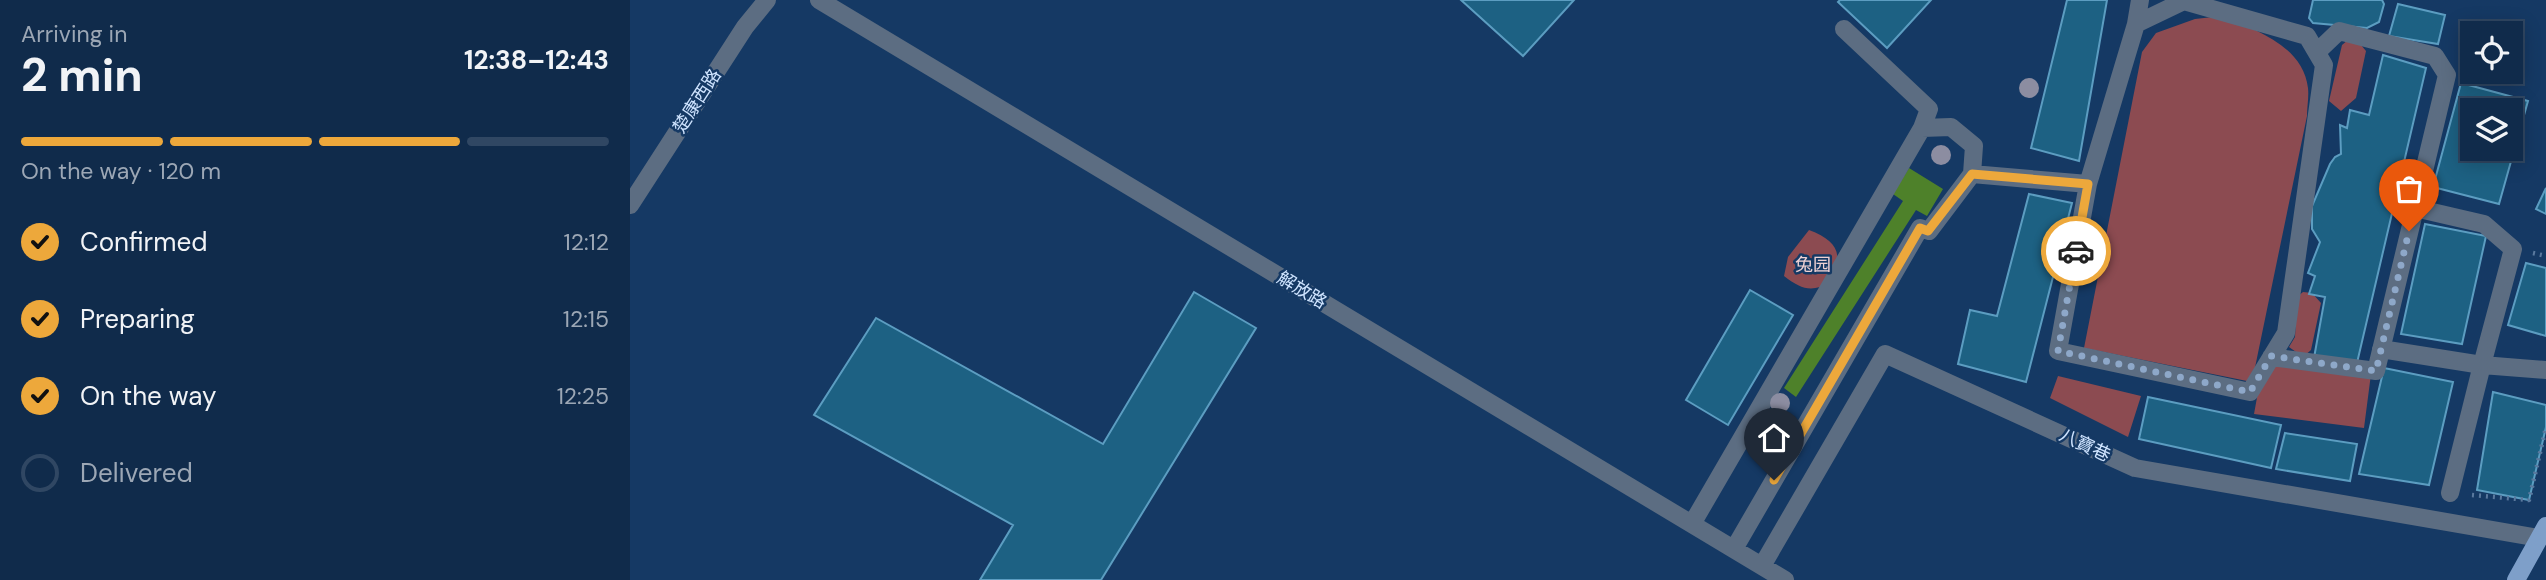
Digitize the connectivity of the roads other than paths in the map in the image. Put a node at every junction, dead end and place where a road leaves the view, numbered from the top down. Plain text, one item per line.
1 (767, 0) edge
2 (819, 0) edge
3 (2140, 0) edge
4 (2136, 24) junction
5 (1844, 29) dead end
6 (2317, 52) junction
7 (1922, 128) junction
8 (1972, 174) junction
9 (2088, 184) junction
10 (630, 205) edge
11 (2415, 208) junction
12 (2381, 349) junction
13 (2271, 356) junction
14 (2482, 365) junction
15 (2546, 370) edge
16 (2450, 492) road end
17 (1692, 524) junction
18 (2543, 532) edge
19 (1734, 549) junction
20 (1762, 566) junction
21 (1785, 580) edge
22 (2516, 580) edge

1 - 10 street, 楚康西路
2 - 17 street, 解放路
3 - 4 street
4 - 6 street
4 - 9 street
5 - 7 street
6 - 11 street
6 - 13 street
7 - 8 street
7 - 17 street
8 - 9 street
8 - 19 street
9 - 13 street
11 - 12 street
11 - 14 street
12 - 13 street
12 - 14 street
14 - 15 street
14 - 16 street
17 - 19 street, 解放路
18 - 20 street, 八寶巷
18 - 22 main road
19 - 20 street, 解放路
20 - 21 street, 解放路

